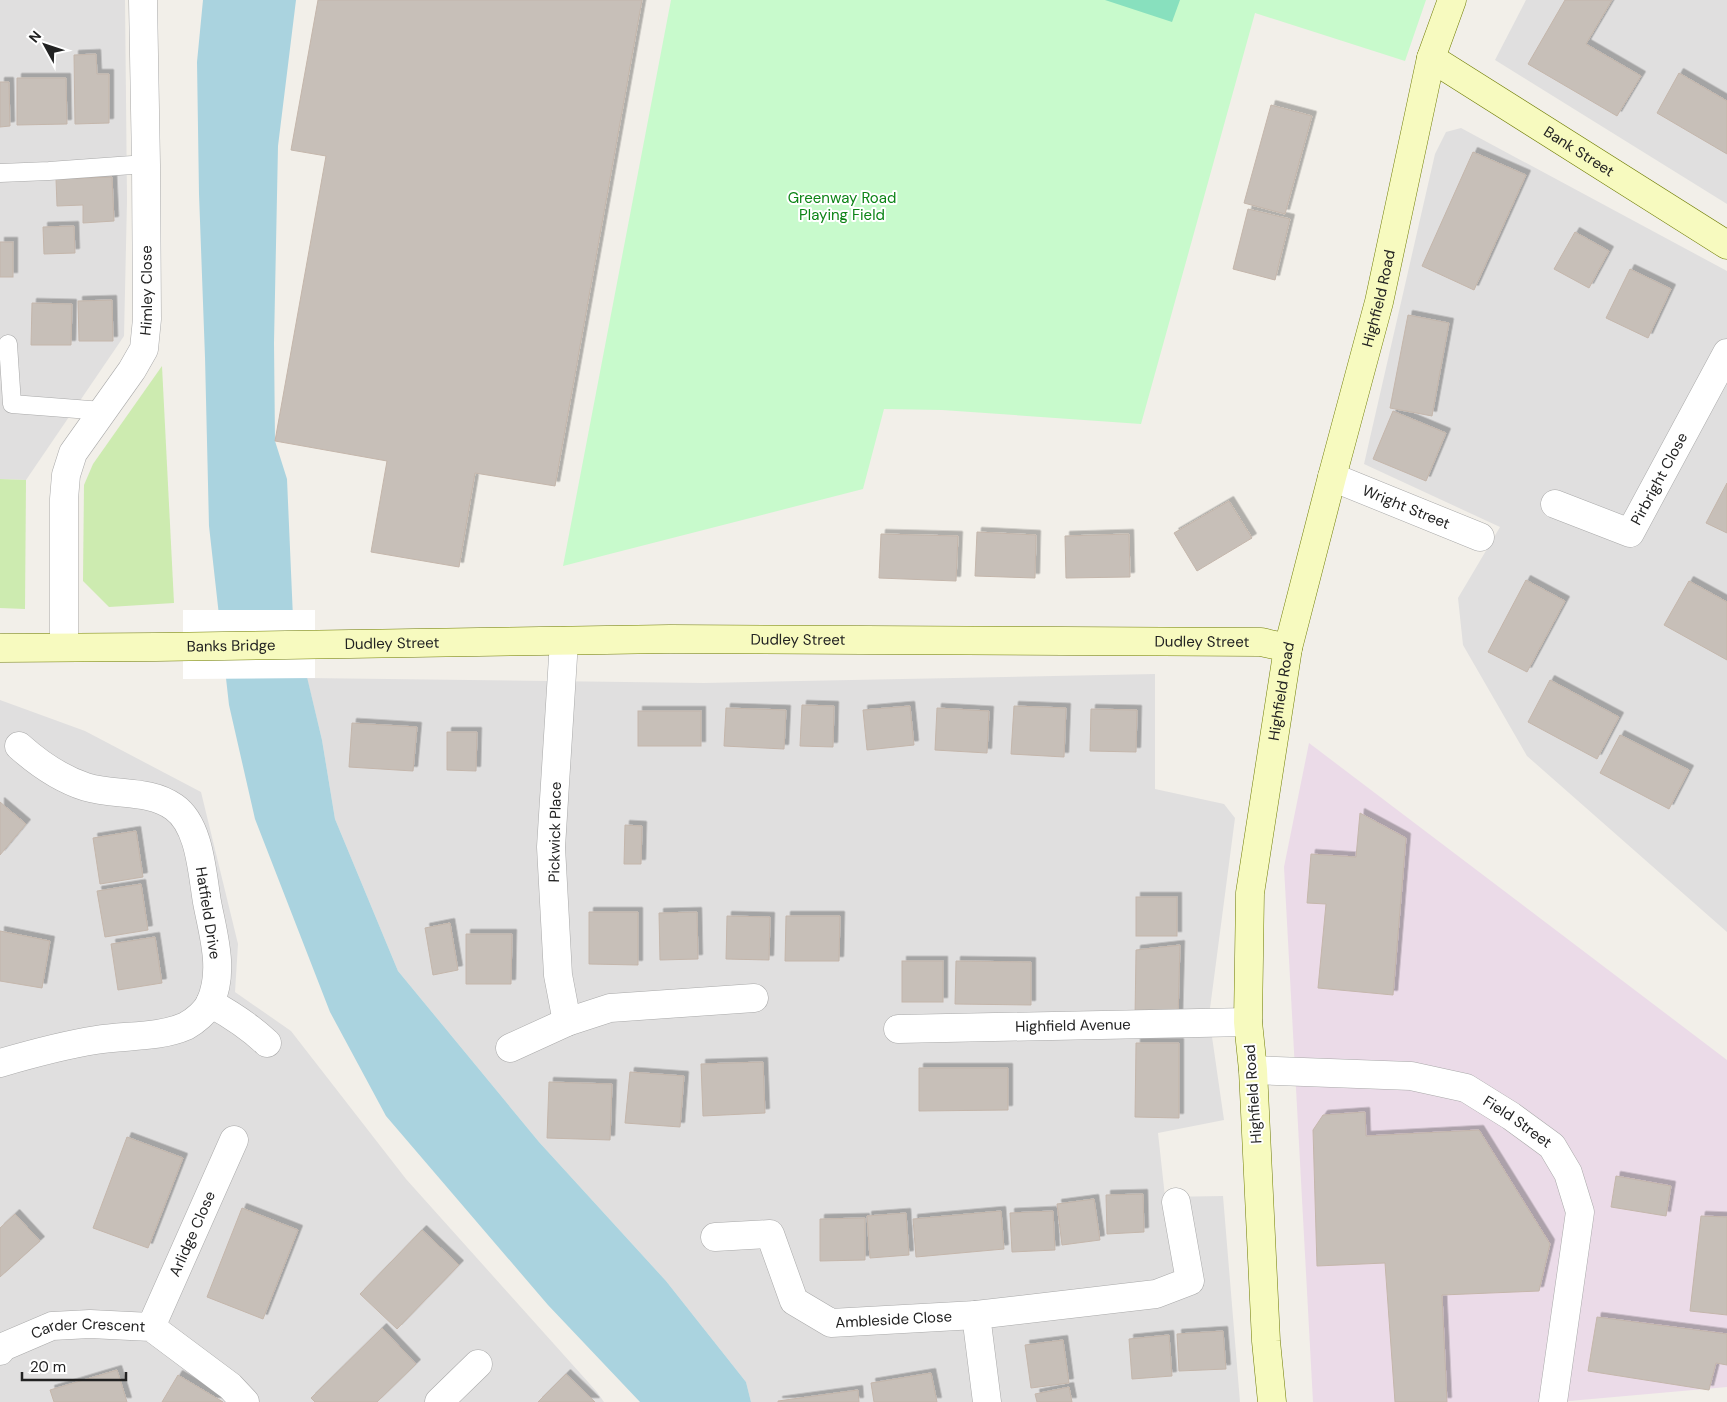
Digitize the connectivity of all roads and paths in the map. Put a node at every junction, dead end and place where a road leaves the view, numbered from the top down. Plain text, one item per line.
1 (143, 0) edge
2 (1452, 0) edge
3 (1431, 58) junction
4 (146, 164) junction
5 (0, 173) edge
6 (1727, 245) edge
7 (8, 344) dead end
8 (1727, 353) edge
9 (103, 410) junction
10 (1332, 477) junction
11 (1555, 504) dead end
12 (1480, 536) dead end
13 (564, 641) junction
14 (306, 644) joint
15 (64, 647) junction
16 (0, 648) edge
17 (1288, 648) junction
18 (18, 746) dead end
19 (754, 998) dead end
20 (210, 1003) junction
21 (567, 1022) junction
22 (1248, 1022) junction
23 (898, 1028) dead end
24 (267, 1043) dead end
25 (510, 1048) dead end
26 (0, 1063) edge
27 (1252, 1070) junction
28 (234, 1140) dead end
29 (1176, 1202) dead end
30 (715, 1237) dead end
31 (976, 1315) junction
32 (151, 1327) junction
33 (0, 1351) edge
34 (478, 1364) dead end
35 (245, 1402) edge
36 (439, 1402) edge
37 (987, 1402) edge
38 (1272, 1402) edge
39 (1553, 1402) edge

1 - 4 street, Himley Close
2 - 3 street, Highfield Road
3 - 6 street, Bank Street
3 - 10 street, Highfield Road
4 - 5 lane
4 - 9 street, Himley Close
7 - 9 lane
8 - 11 street, Pirbright Close
9 - 15 street, Himley Close
10 - 12 street, Wright Street
10 - 17 street, Highfield Road
13 - 14 street, Dudley Street
13 - 17 street, Dudley Street
13 - 21 street, Pickwick Place
14 - 15 street, Banks Bridge
15 - 16 street
17 - 22 street, Highfield Road
18 - 20 street, Hatfield Drive
19 - 21 street
20 - 24 street
20 - 26 street, Hatfield Drive
21 - 25 street
22 - 23 street, Highfield Avenue
22 - 27 street, Highfield Road
27 - 38 street, Highfield Road
27 - 39 street, Field Street
28 - 32 street, Arlidge Close
29 - 31 street, Ambleside Close
30 - 31 street, Ambleside Close
31 - 37 street
32 - 33 street, Carder Crescent
32 - 35 street, Carder Crescent
34 - 36 street

